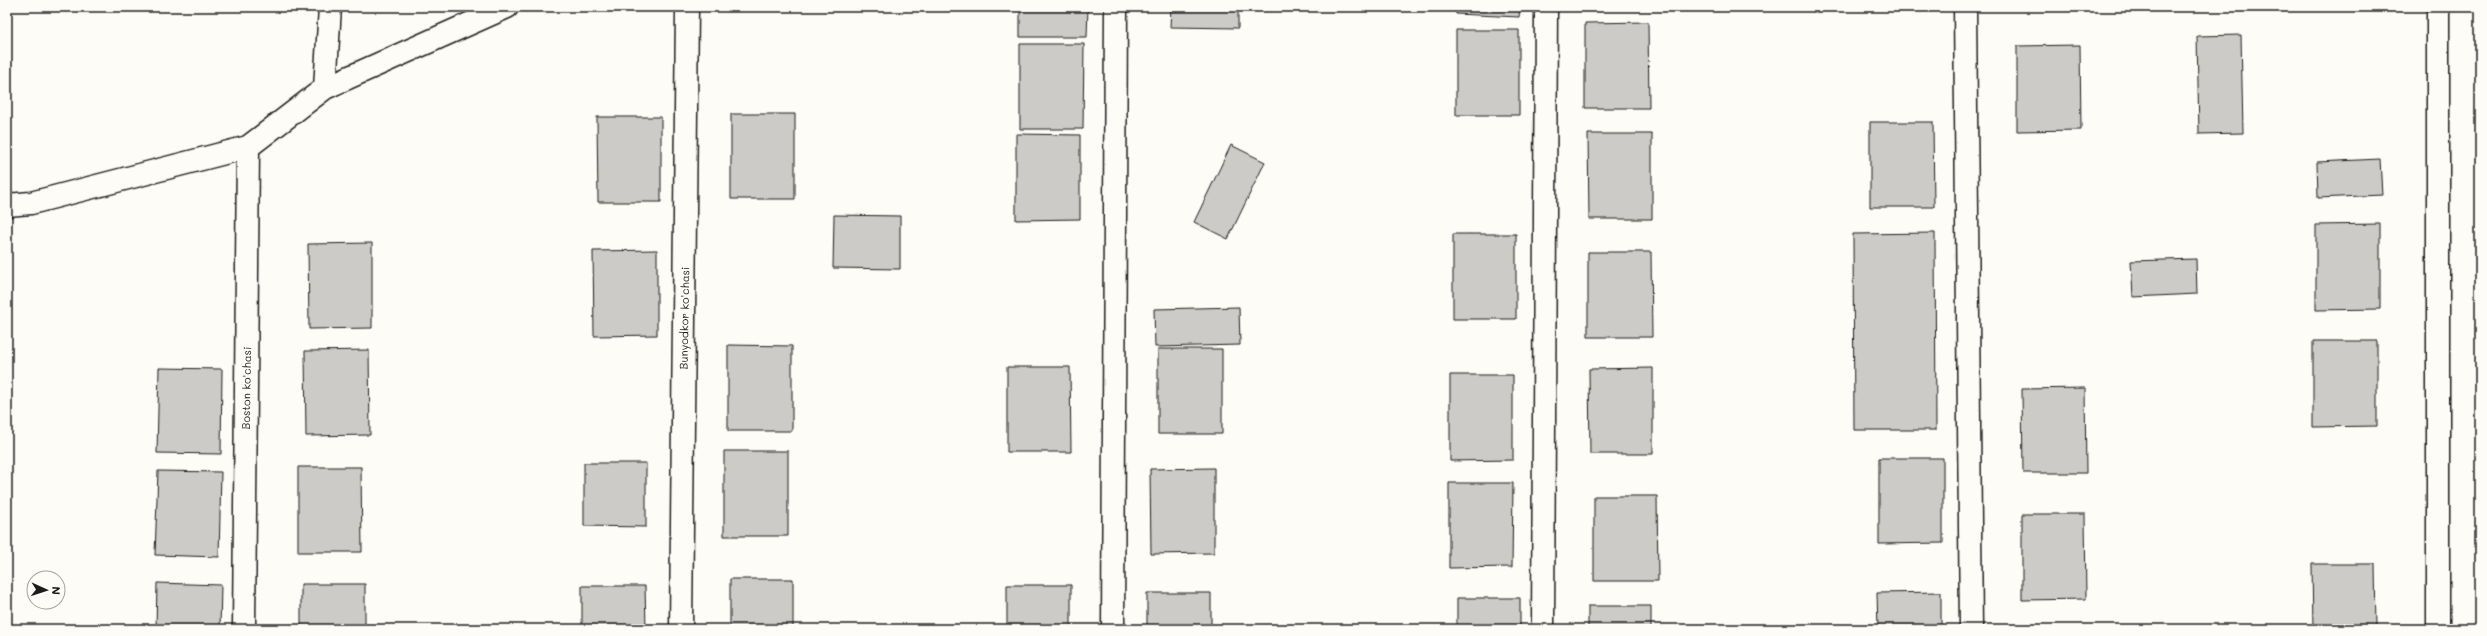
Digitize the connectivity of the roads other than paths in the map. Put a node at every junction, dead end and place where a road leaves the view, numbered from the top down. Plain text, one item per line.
1 (330, 7) edge
2 (507, 7) edge
3 (687, 7) edge
4 (1116, 7) edge
5 (1546, 7) edge
6 (1965, 7) edge
7 (2438, 7) edge
8 (325, 88) junction
9 (248, 147) junction
10 (7, 205) edge
11 (244, 629) edge
12 (681, 629) edge
13 (1114, 629) edge
14 (1543, 629) edge
15 (1971, 629) edge
16 (2438, 629) edge

1 - 8 street
2 - 8 street
3 - 12 street, Bunyodkor ko'chasi
4 - 13 street
5 - 14 street
6 - 15 street
7 - 16 street
8 - 9 street
9 - 10 street
9 - 11 street, Boston ko'chasi

